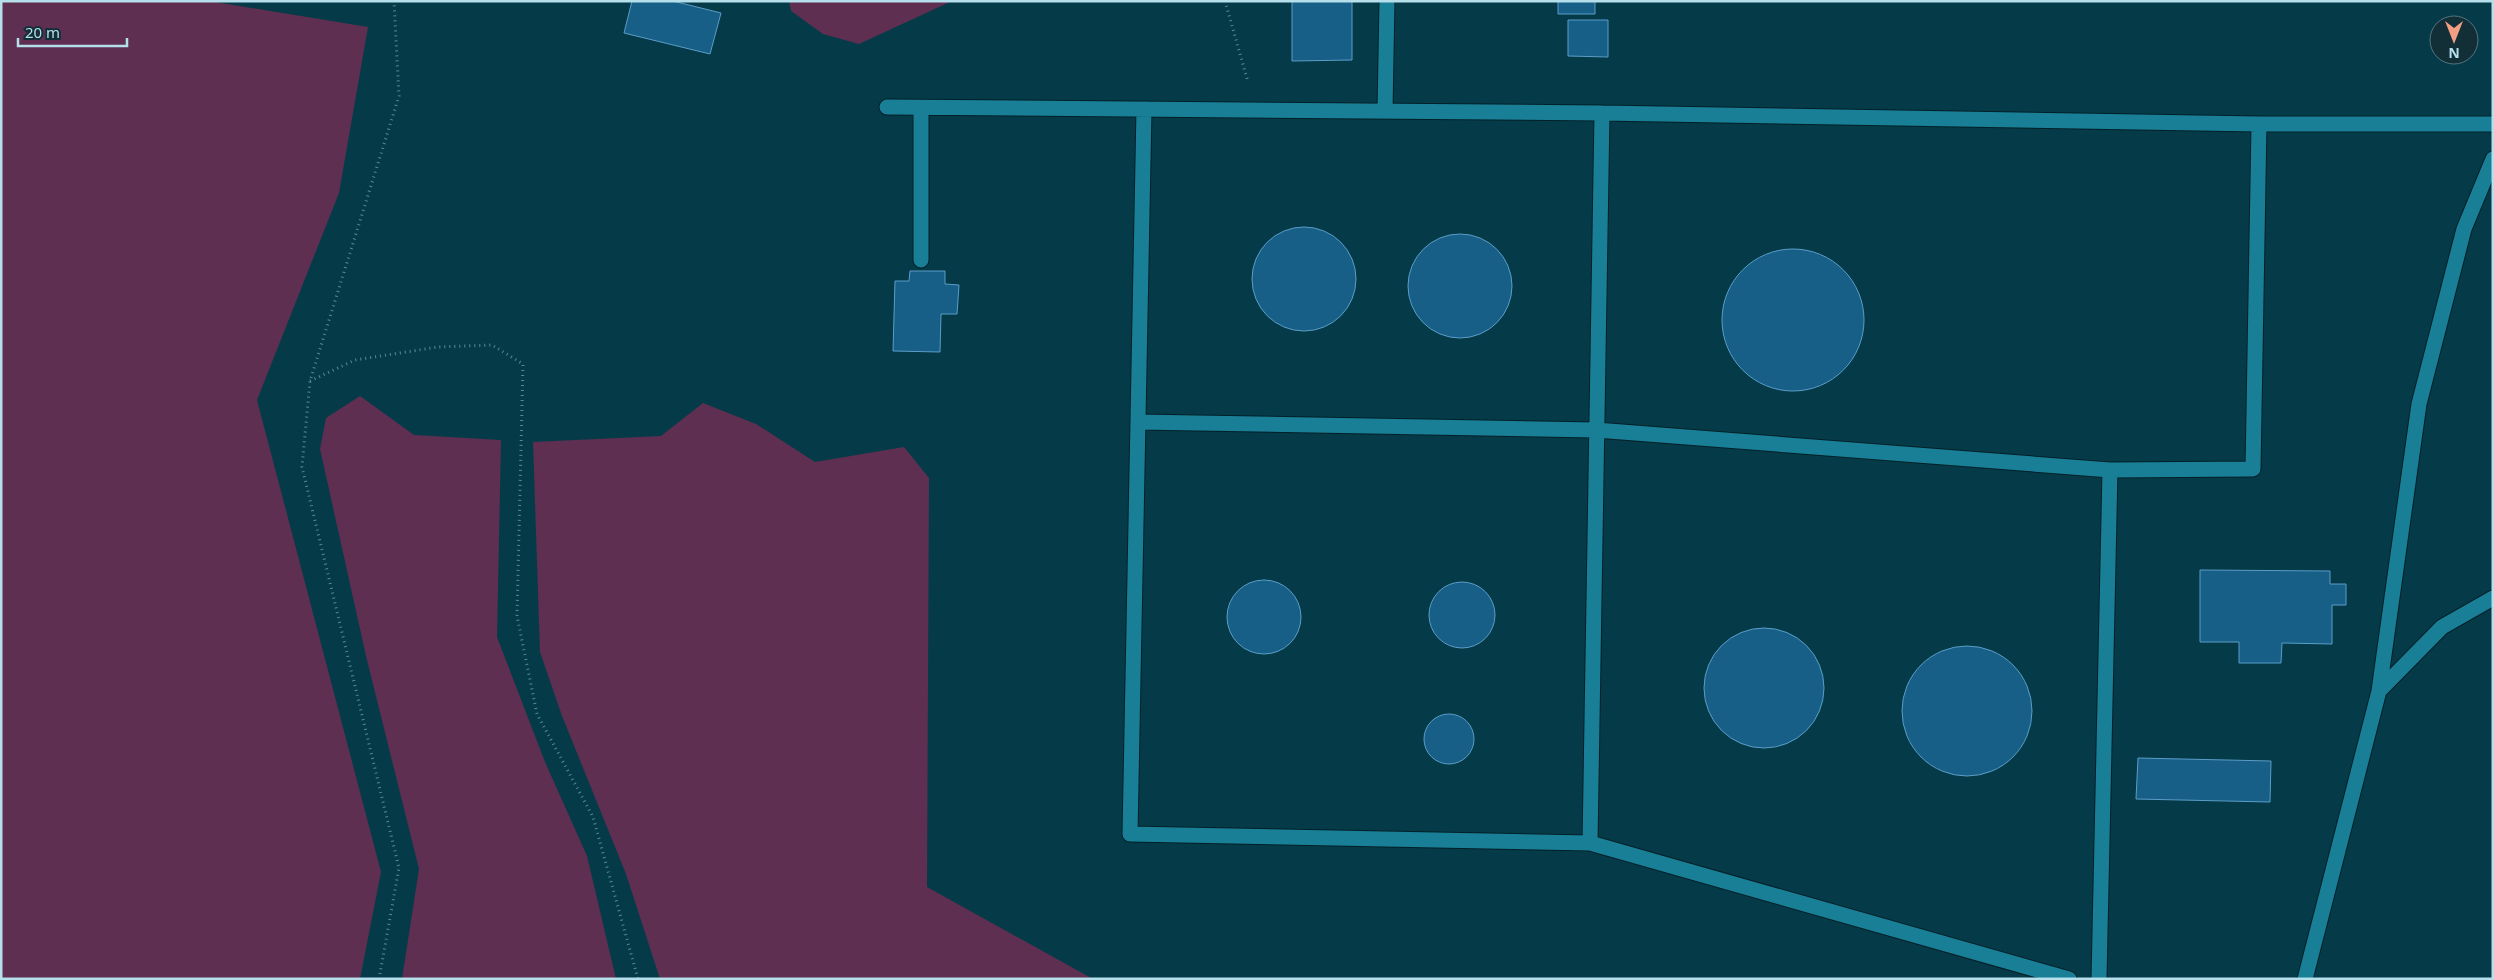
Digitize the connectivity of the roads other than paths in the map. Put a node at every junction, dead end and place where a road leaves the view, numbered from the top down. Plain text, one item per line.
1 (1387, 1) edge
2 (887, 107) dead end
3 (921, 108) junction
4 (1144, 109) junction
5 (1385, 111) junction
6 (1602, 113) junction
7 (2259, 124) junction
8 (2493, 124) edge
9 (2493, 159) edge
10 (921, 260) dead end
11 (1138, 422) junction
12 (1596, 430) junction
13 (2110, 470) junction
14 (2493, 598) edge
15 (2379, 691) junction
16 (1590, 843) junction
17 (2069, 979) edge
18 (2099, 979) edge
19 (2306, 979) edge

1 - 5 lane
2 - 3 lane
3 - 4 lane
3 - 10 lane
4 - 5 lane
4 - 11 lane
5 - 6 lane
6 - 7 lane
6 - 12 lane
7 - 8 lane
7 - 13 lane
9 - 15 lane
11 - 12 lane
11 - 16 lane
12 - 13 lane
12 - 16 lane
13 - 18 lane
14 - 15 lane
15 - 19 lane
16 - 17 lane

